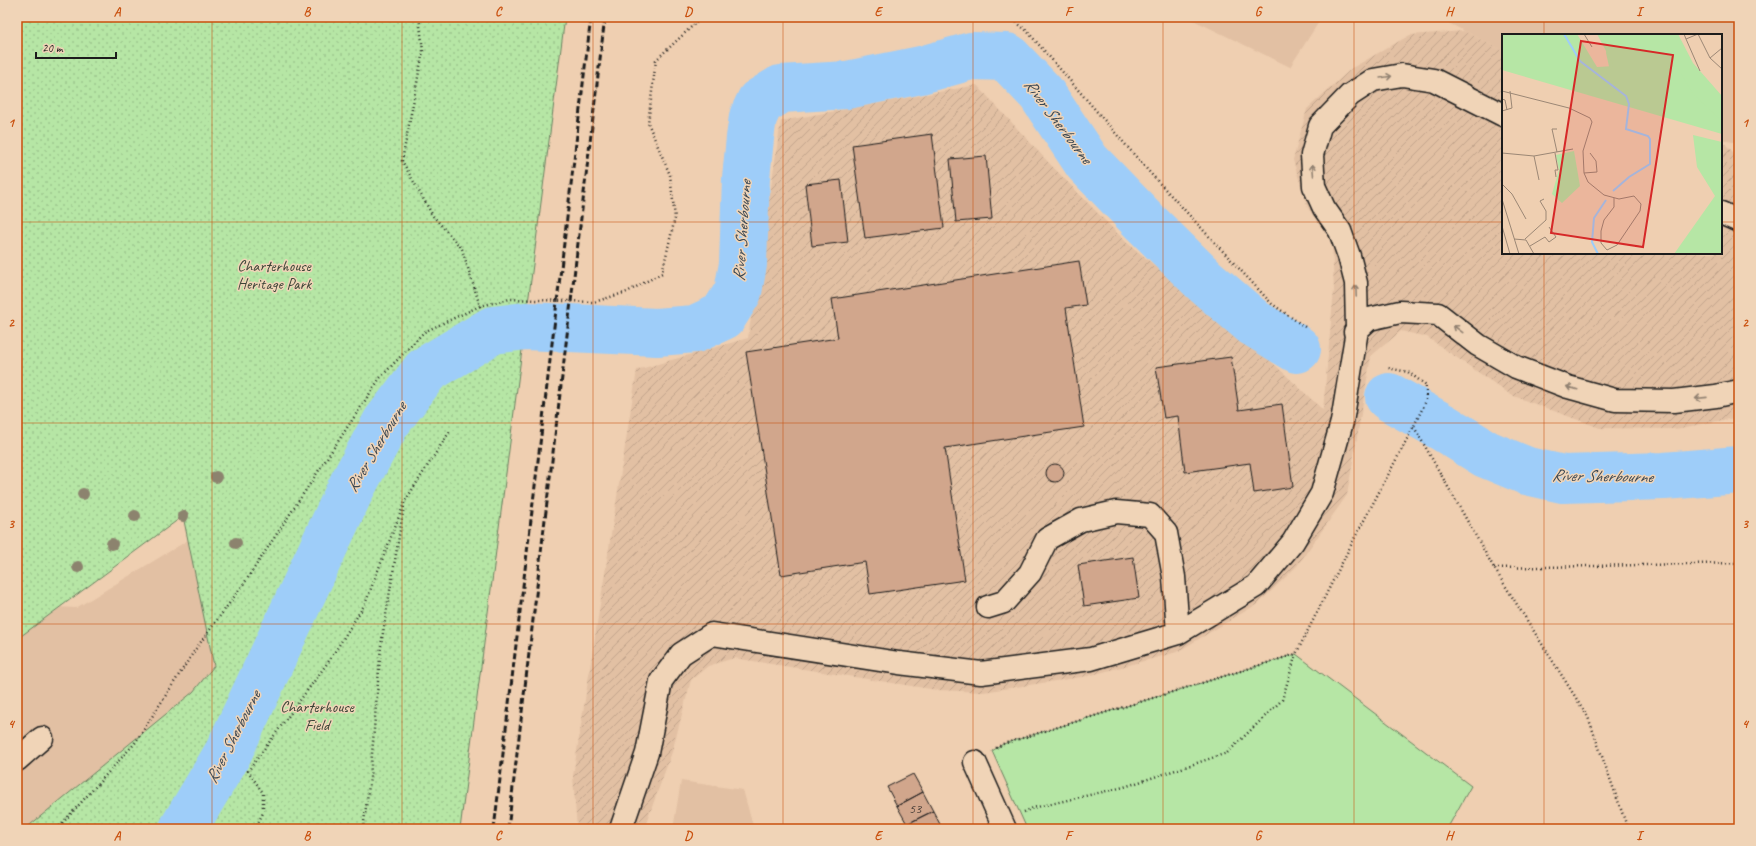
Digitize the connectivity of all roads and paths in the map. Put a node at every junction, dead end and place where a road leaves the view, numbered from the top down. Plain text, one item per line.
1 (419, 17) edge
2 (702, 17) edge
3 (1010, 17) edge
4 (1502, 114) edge
5 (1722, 213) edge
6 (1739, 221) edge
7 (480, 306) junction
8 (1305, 327) dead end
9 (1356, 331) junction
10 (1388, 368) dead end
11 (1739, 391) edge
12 (450, 431) dead end
13 (404, 501) junction
14 (1739, 563) edge
15 (1494, 568) junction
16 (988, 608) dead end
17 (1178, 633) junction
18 (1296, 654) dead end
19 (42, 738) dead end
20 (17, 760) edge
21 (975, 762) dead end
22 (1004, 826) edge
23 (57, 829) edge
24 (255, 829) edge
25 (363, 829) edge
26 (621, 829) edge
27 (1628, 829) edge

1 - 7 path
2 - 7 path
3 - 8 path
9 -> 4 street
5 - 6 street
7 - 23 path
11 -> 9 street
9 - 17 street
10 - 15 path
12 - 13 path
13 - 24 path
13 - 25 path
14 - 15 path
15 - 27 path
16 - 17 street
17 - 26 street
18 - 22 path
19 - 20 street
21 - 22 street

